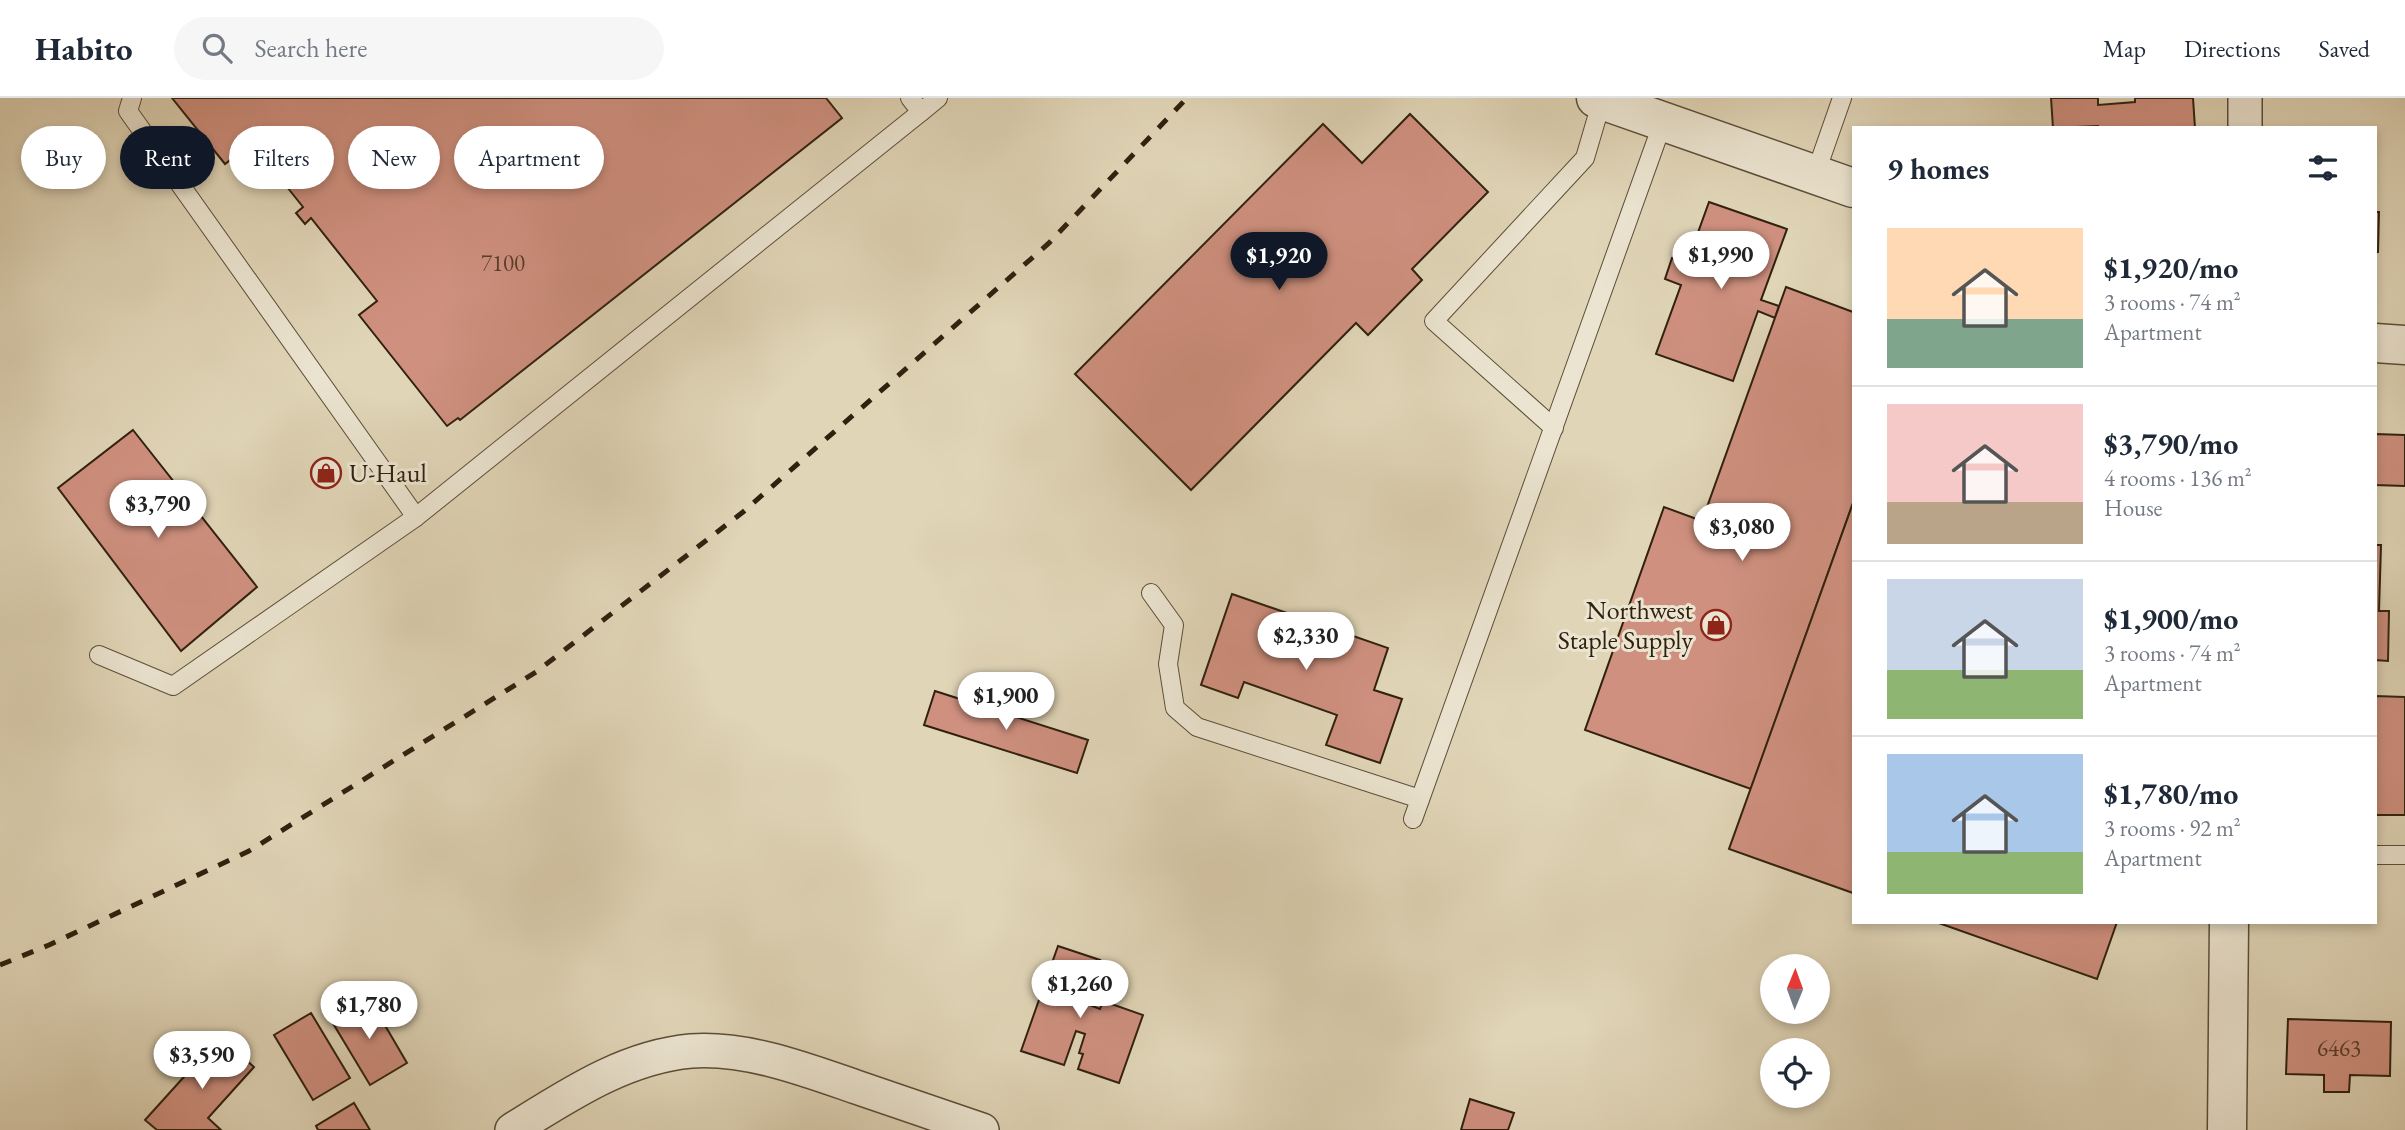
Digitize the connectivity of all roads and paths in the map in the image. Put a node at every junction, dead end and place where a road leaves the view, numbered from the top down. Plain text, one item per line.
1 (132, 98) edge
2 (938, 98) edge
3 (1842, 98) edge
4 (2245, 98) edge
5 (915, 105) edge
6 (1627, 106) edge
7 (2245, 126) edge
8 (1815, 175) junction
9 (1852, 188) edge
10 (2377, 343) edge
11 (2405, 345) edge
12 (1553, 428) junction
13 (416, 517) junction
14 (1151, 593) dead end
15 (99, 655) dead end
16 (1420, 799) junction
17 (1413, 819) dead end
18 (2377, 855) edge
19 (2405, 855) edge
20 (2228, 924) edge
21 (512, 1130) edge
22 (982, 1130) edge
23 (2227, 1130) edge

1 - 13 lane
2 - 5 lane
3 - 8 lane
4 - 7 street
5 - 13 lane
6 - 8 street
6 - 12 lane
6 - 12 lane
8 - 9 street
10 - 11 street
12 - 16 lane
13 - 15 lane
14 - 16 lane
16 - 17 lane
18 - 19 lane
20 - 23 street
21 - 22 street

